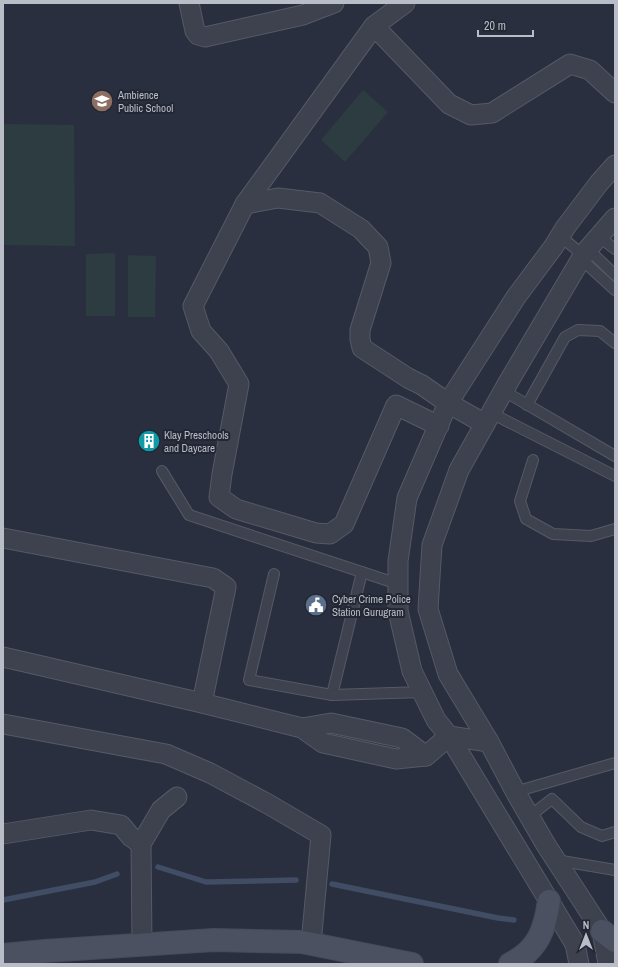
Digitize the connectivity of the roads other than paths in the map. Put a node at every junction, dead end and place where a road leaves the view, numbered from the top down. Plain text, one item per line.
1 (189, 3) edge
2 (334, 3) edge
3 (405, 3) edge
4 (301, 9) edge
5 (374, 26) junction
6 (615, 93) edge
7 (615, 165) edge
8 (245, 204) junction
9 (615, 218) edge
10 (560, 236) junction
11 (615, 249) edge
12 (588, 250) junction
13 (615, 275) edge
14 (615, 290) edge
15 (615, 343) edge
16 (504, 391) junction
17 (448, 404) junction
18 (527, 405) junction
19 (488, 419) junction
20 (438, 426) junction
21 (615, 456) edge
22 (533, 460) dead end
23 (162, 471) dead end
24 (615, 476) edge
25 (615, 529) edge
26 (3, 538) edge
27 (362, 572) junction
28 (274, 574) dead end
29 (398, 584) junction
30 (3, 657) edge
31 (422, 692) junction
32 (332, 695) junction
33 (202, 703) junction
34 (3, 724) edge
35 (449, 736) junction
36 (489, 742) junction
37 (615, 763) edge
38 (516, 793) junction
39 (177, 797) dead end
40 (530, 816) junction
41 (615, 832) edge
42 (3, 834) edge
43 (141, 844) junction
44 (556, 860) junction
45 (615, 870) edge
46 (549, 901) junction
47 (609, 936) edge
48 (310, 944) junction
49 (142, 945) junction
50 (3, 955) edge
51 (412, 964) edge
52 (510, 964) edge
53 (579, 964) edge
54 (608, 964) edge

1 - 4 street
2 - 4 street
3 - 5 street
5 - 6 street
5 - 8 street
7 - 10 street
8 - 17 street
8 - 20 street
9 - 12 street
10 - 12 lane
10 - 17 street
11 - 12 lane
12 - 13 lane
12 - 14 lane
12 - 16 street
15 - 18 lane
16 - 18 lane
16 - 19 street
17 - 19 street
17 - 20 street
18 - 21 lane
19 - 24 lane
19 - 36 street
20 - 29 street
22 - 25 lane
23 - 27 lane
26 - 33 street
27 - 29 lane
27 - 32 lane
28 - 32 lane
29 - 31 street
30 - 33 street
31 - 32 lane
31 - 35 street
33 - 35 street
34 - 48 street
35 - 36 street
35 - 46 street
36 - 38 street
37 - 38 lane
38 - 40 street
39 - 43 street
40 - 41 lane
40 - 44 street
42 - 43 street
43 - 49 street
44 - 45 lane
44 - 47 street
46 - 52 main road
46 - 53 street
47 - 54 street
48 - 49 main road
48 - 51 main road
49 - 50 main road

